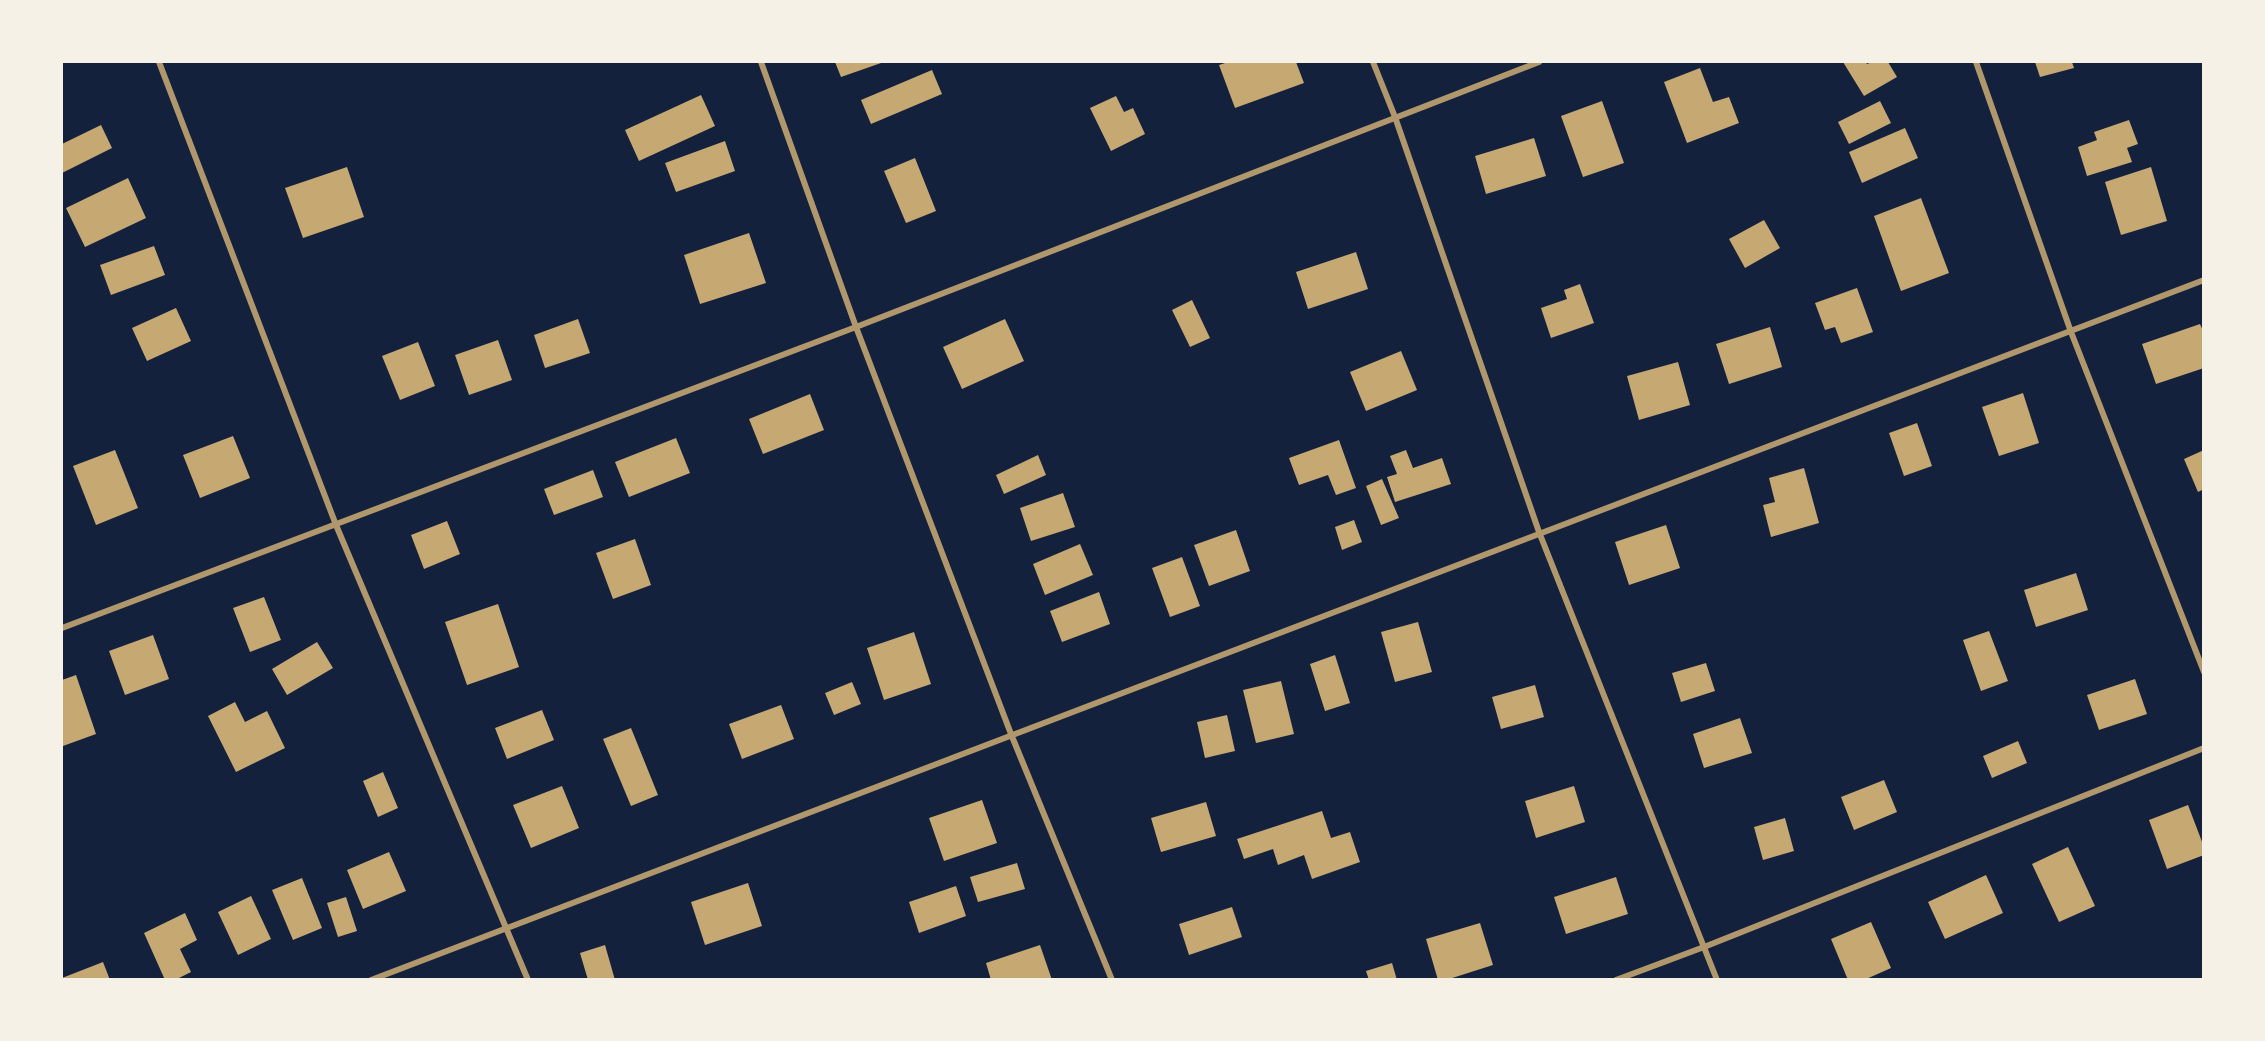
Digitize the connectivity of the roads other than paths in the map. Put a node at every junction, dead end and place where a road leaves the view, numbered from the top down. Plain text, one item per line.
1 (159, 62) edge
2 (761, 62) edge
3 (1373, 62) edge
4 (1539, 62) edge
5 (1976, 62) edge
6 (1395, 117) junction
7 (2204, 280) edge
8 (856, 327) junction
9 (2071, 332) junction
10 (336, 525) junction
11 (1539, 532) junction
12 (62, 628) edge
13 (2204, 672) edge
14 (1011, 734) junction
15 (2204, 748) edge
16 (506, 928) junction
17 (1704, 947) junction
18 (371, 980) edge
19 (528, 980) edge
20 (1112, 980) edge
21 (1616, 980) edge
22 (1717, 980) edge

1 - 10 street
2 - 8 street
3 - 6 street
4 - 6 street
5 - 9 street
6 - 8 street
6 - 11 street
7 - 9 street
8 - 10 street
8 - 14 street
9 - 11 street
9 - 13 street
10 - 12 street
10 - 16 street
11 - 14 street
11 - 17 street
14 - 16 street
14 - 20 street
15 - 17 street
16 - 18 street
16 - 19 street
17 - 21 street
17 - 22 street

